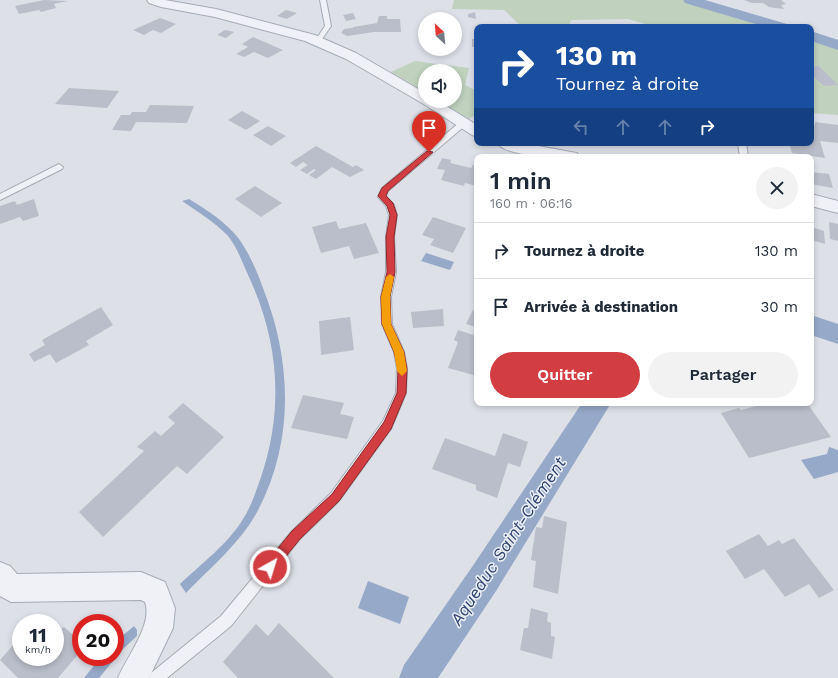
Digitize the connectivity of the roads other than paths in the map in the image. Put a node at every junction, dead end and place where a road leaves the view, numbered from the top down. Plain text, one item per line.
1 (153, 0) edge
2 (323, 0) edge
3 (318, 41) junction
4 (418, 95) edge
5 (439, 108) edge
6 (463, 124) junction
7 (474, 130) edge
8 (514, 146) edge
9 (553, 154) edge
10 (59, 167) dead end
11 (0, 197) edge
12 (814, 201) edge
13 (838, 206) edge
14 (0, 576) edge
15 (132, 678) edge
16 (156, 678) edge

1 - 3 street
2 - 3 lane
3 - 4 street
5 - 6 street
6 - 7 street
6 - 16 lane
8 - 9 street
10 - 11 lane
12 - 13 street
14 - 15 street

